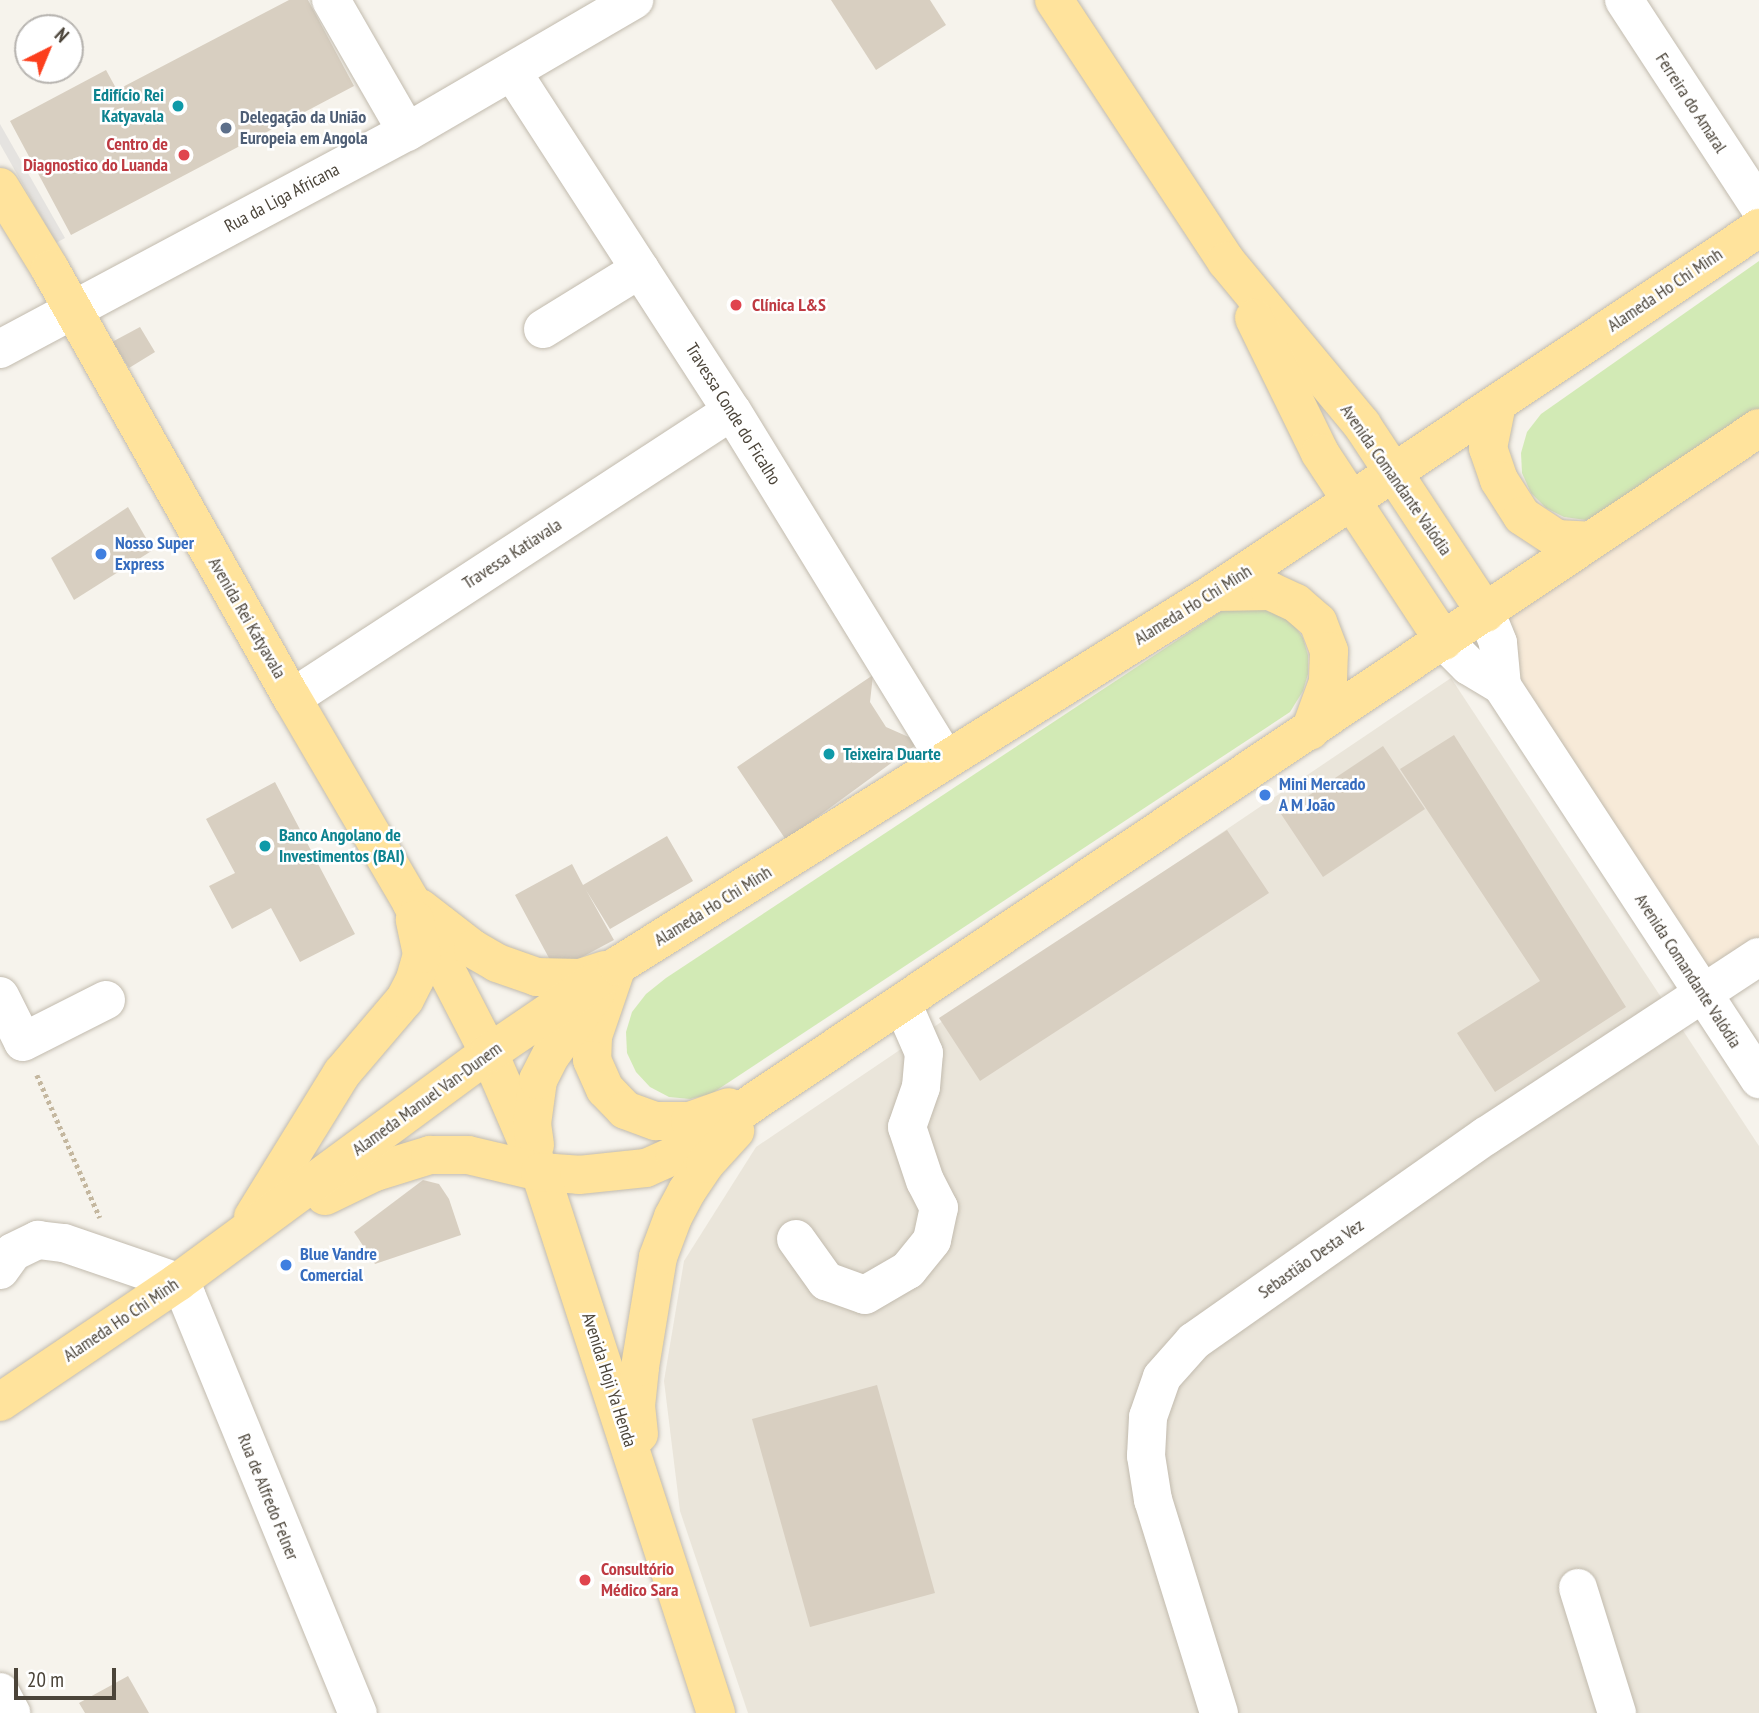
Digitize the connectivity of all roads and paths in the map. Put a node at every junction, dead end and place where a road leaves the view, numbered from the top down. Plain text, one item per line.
1 (331, 0) edge
2 (634, 0) edge
3 (1054, 0) edge
4 (1624, 0) edge
5 (513, 73) junction
6 (407, 132) junction
7 (0, 187) edge
8 (1759, 206) edge
9 (1759, 228) edge
10 (1226, 261) junction
11 (640, 269) junction
12 (73, 308) junction
13 (543, 329) dead end
14 (0, 349) edge
15 (1497, 404) junction
16 (732, 411) junction
17 (1759, 428) edge
18 (1394, 473) junction
19 (1351, 502) junction
20 (1590, 541) junction
21 (1215, 592) junction
22 (1486, 613) junction
23 (1444, 641) junction
24 (1502, 686) junction
25 (292, 698) junction
26 (1310, 731) junction
27 (946, 760) junction
28 (411, 902) junction
29 (1759, 957) edge
30 (617, 966) junction
31 (1703, 993) junction
32 (0, 996) edge
33 (106, 1000) dead end
34 (903, 1005) junction
35 (23, 1042) junction
36 (489, 1053) junction
37 (1759, 1079) edge
38 (782, 1086) junction
39 (540, 1172) junction
40 (241, 1237) junction
41 (796, 1239) dead end
42 (120, 1261) junction
43 (0, 1270) edge
44 (178, 1282) junction
45 (0, 1402) edge
46 (645, 1487) junction
47 (1578, 1588) dead end
48 (0, 1692) edge
49 (11, 1713) edge
50 (358, 1713) edge
51 (716, 1713) edge
52 (1219, 1713) edge
53 (1616, 1713) edge

1 - 6 street
2 - 5 street, Rua da Liga Africana
3 - 10 main road, Avenida Comandante Valódia
4 - 8 street, Ferreira do Amaral
5 - 6 street, Rua da Liga Africana
5 - 11 street, Travessa Conde do Ficalho
6 - 12 street, Rua da Liga Africana
7 - 12 main road, Avenida Rei Katyavala
9 - 15 main road, Alameda Ho Chi Minh
10 - 18 main road, Avenida Comandante Valódia
10 - 19 main road, Avenida Comandante Valódia
11 - 13 street
11 - 16 street, Travessa Conde do Ficalho
12 - 14 street, Rua da Liga Africana
12 - 25 main road, Avenida Rei Katyavala
15 - 18 main road, Alameda Ho Chi Minh
15 - 20 main road
16 - 25 street, Travessa Katiavala
16 - 27 street, Travessa Conde do Ficalho
17 - 20 main road
18 - 19 main road, Alameda Ho Chi Minh
18 - 22 main road, Avenida Comandante Valódia
19 - 21 main road, Alameda Ho Chi Minh
19 - 23 main road, Avenida Comandante Valódia
20 - 22 main road
21 - 26 main road
21 - 27 main road, Alameda Ho Chi Minh
22 - 23 main road
22 - 24 street, Avenida Comandante Valódia
23 - 24 street, Avenida Comandante Valódia
23 - 26 main road
24 - 31 street, Avenida Comandante Valódia
25 - 28 main road, Avenida Rei Katyavala
26 - 34 main road
27 - 30 main road, Alameda Ho Chi Minh
28 - 30 main road
28 - 36 main road, Avenida Rei Katyavala
28 - 40 main road
29 - 31 street, Sebastião Desta Vez
30 - 36 main road, Alameda Manuel Van-Dunem
30 - 38 main road
30 - 39 main road
31 - 37 street, Avenida Comandante Valódia
31 - 52 street, Sebastião Desta Vez
32 - 35 street
33 - 35 street
34 - 38 main road
34 - 41 street
35 - 42 path
36 - 39 main road, Avenida Hoji Ya Henda
36 - 40 main road, Alameda Manuel Van-Dunem
38 - 39 main road
38 - 46 main road
39 - 40 main road
39 - 46 main road, Avenida Hoji Ya Henda
40 - 44 main road, Alameda Ho Chi Minh
42 - 43 street
42 - 44 street
44 - 45 main road, Alameda Ho Chi Minh
44 - 50 street, Rua de Alfredo Felner
46 - 51 main road, Avenida Hoji Ya Henda
47 - 53 street
48 - 49 street

